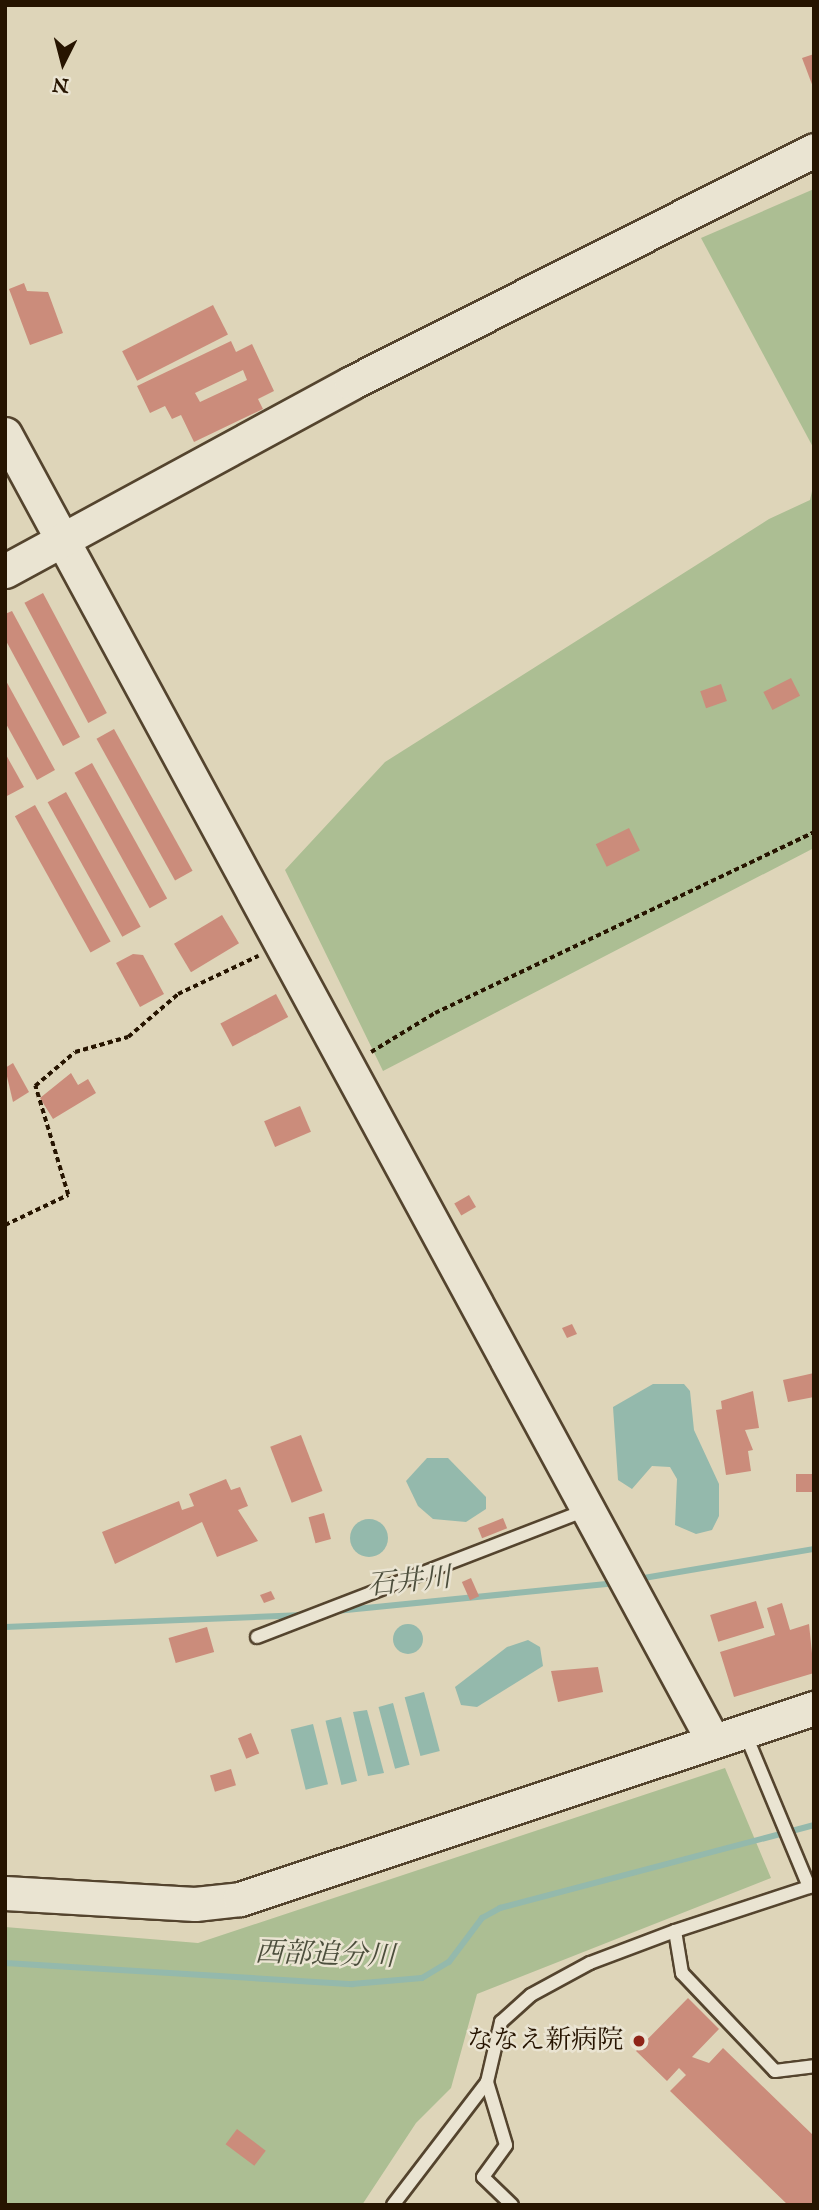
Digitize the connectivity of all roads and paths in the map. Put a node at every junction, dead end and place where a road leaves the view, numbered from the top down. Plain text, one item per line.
1 (814, 150) edge
2 (5, 433) edge
3 (63, 543) junction
4 (5, 570) edge
5 (814, 832) edge
6 (285, 943) junction
7 (350, 1065) junction
8 (5, 1225) edge
9 (589, 1509) junction
10 (257, 1637) dead end
11 (814, 1708) edge
12 (744, 1729) junction
13 (712, 1739) junction
14 (5, 1893) edge
15 (675, 1931) junction
16 (814, 2066) edge
17 (487, 2082) junction
18 (393, 2205) edge
19 (512, 2205) edge

1 - 3 street
2 - 3 street
3 - 4 street
3 - 6 street
5 - 7 path
6 - 7 street
6 - 8 path
7 - 9 street
9 - 10 lane
9 - 13 street
11 - 12 street
12 - 13 street
12 - 15 lane
13 - 14 street
15 - 16 lane
15 - 17 lane
17 - 18 lane
17 - 19 lane

